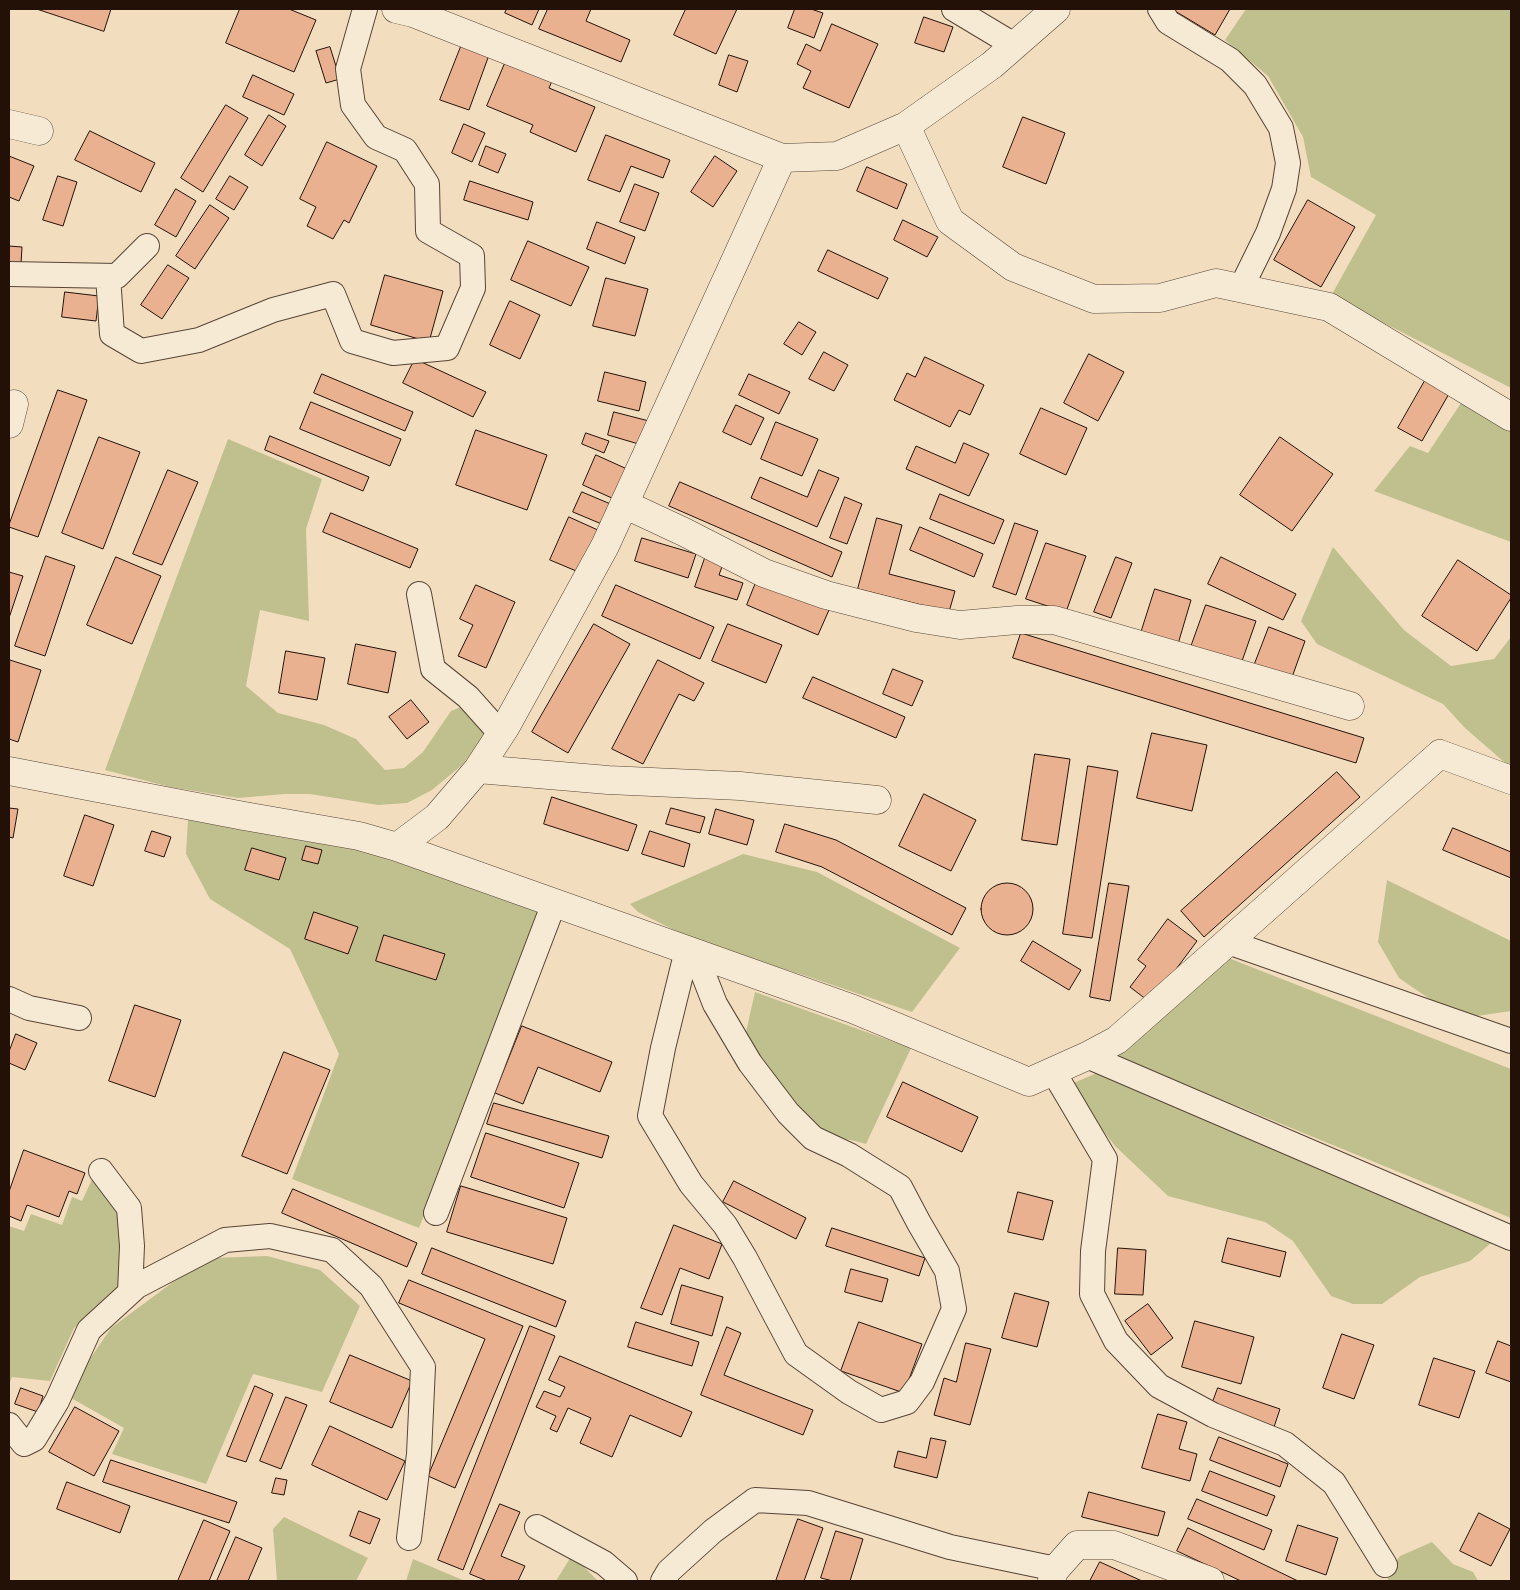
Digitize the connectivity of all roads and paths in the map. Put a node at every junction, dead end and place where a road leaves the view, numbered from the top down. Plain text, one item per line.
1 (365, 9) edge
2 (954, 9) edge
3 (1056, 9) edge
4 (1160, 9) edge
5 (408, 10) edge
6 (1014, 45) junction
7 (9, 124) edge
8 (906, 126) junction
9 (39, 131) dead end
10 (782, 158) junction
11 (147, 246) dead end
12 (9, 274) edge
13 (108, 276) junction
14 (1241, 288) junction
15 (1511, 417) edge
16 (624, 504) junction
17 (419, 594) dead end
18 (1350, 706) dead end
19 (501, 734) junction
20 (478, 769) junction
21 (9, 771) edge
22 (1511, 780) edge
23 (877, 800) dead end
24 (397, 847) junction
25 (554, 902) junction
26 (1228, 942) junction
27 (691, 951) junction
28 (9, 999) edge
29 (80, 1018) dead end
30 (1511, 1041) edge
31 (1087, 1056) junction
32 (1053, 1071) junction
33 (101, 1171) dead end
34 (436, 1213) dead end
35 (1511, 1238) edge
36 (130, 1292) junction
37 (9, 1425) edge
38 (536, 1527) dead end
39 (409, 1538) dead end
40 (1385, 1565) dead end
41 (1054, 1575) edge
42 (626, 1581) edge
43 (663, 1581) edge
44 (1210, 1581) edge

1 - 13 lane
2 - 6 lane
3 - 6 street
4 - 14 lane
5 - 10 street
6 - 8 street
7 - 9 street
8 - 10 street
8 - 14 street
10 - 16 street
11 - 13 lane
12 - 13 lane
14 - 15 street
16 - 18 street
16 - 19 street
17 - 19 lane
19 - 20 street
20 - 23 street
20 - 24 street
21 - 24 street
22 - 26 street
24 - 25 street
25 - 27 street
25 - 34 lane
26 - 30 lane
26 - 31 street
27 - 27 lane
27 - 32 street
28 - 29 lane
31 - 32 street
31 - 35 lane
32 - 40 lane
33 - 36 lane
36 - 37 lane
36 - 39 lane
38 - 42 lane
41 - 43 lane
41 - 44 street

